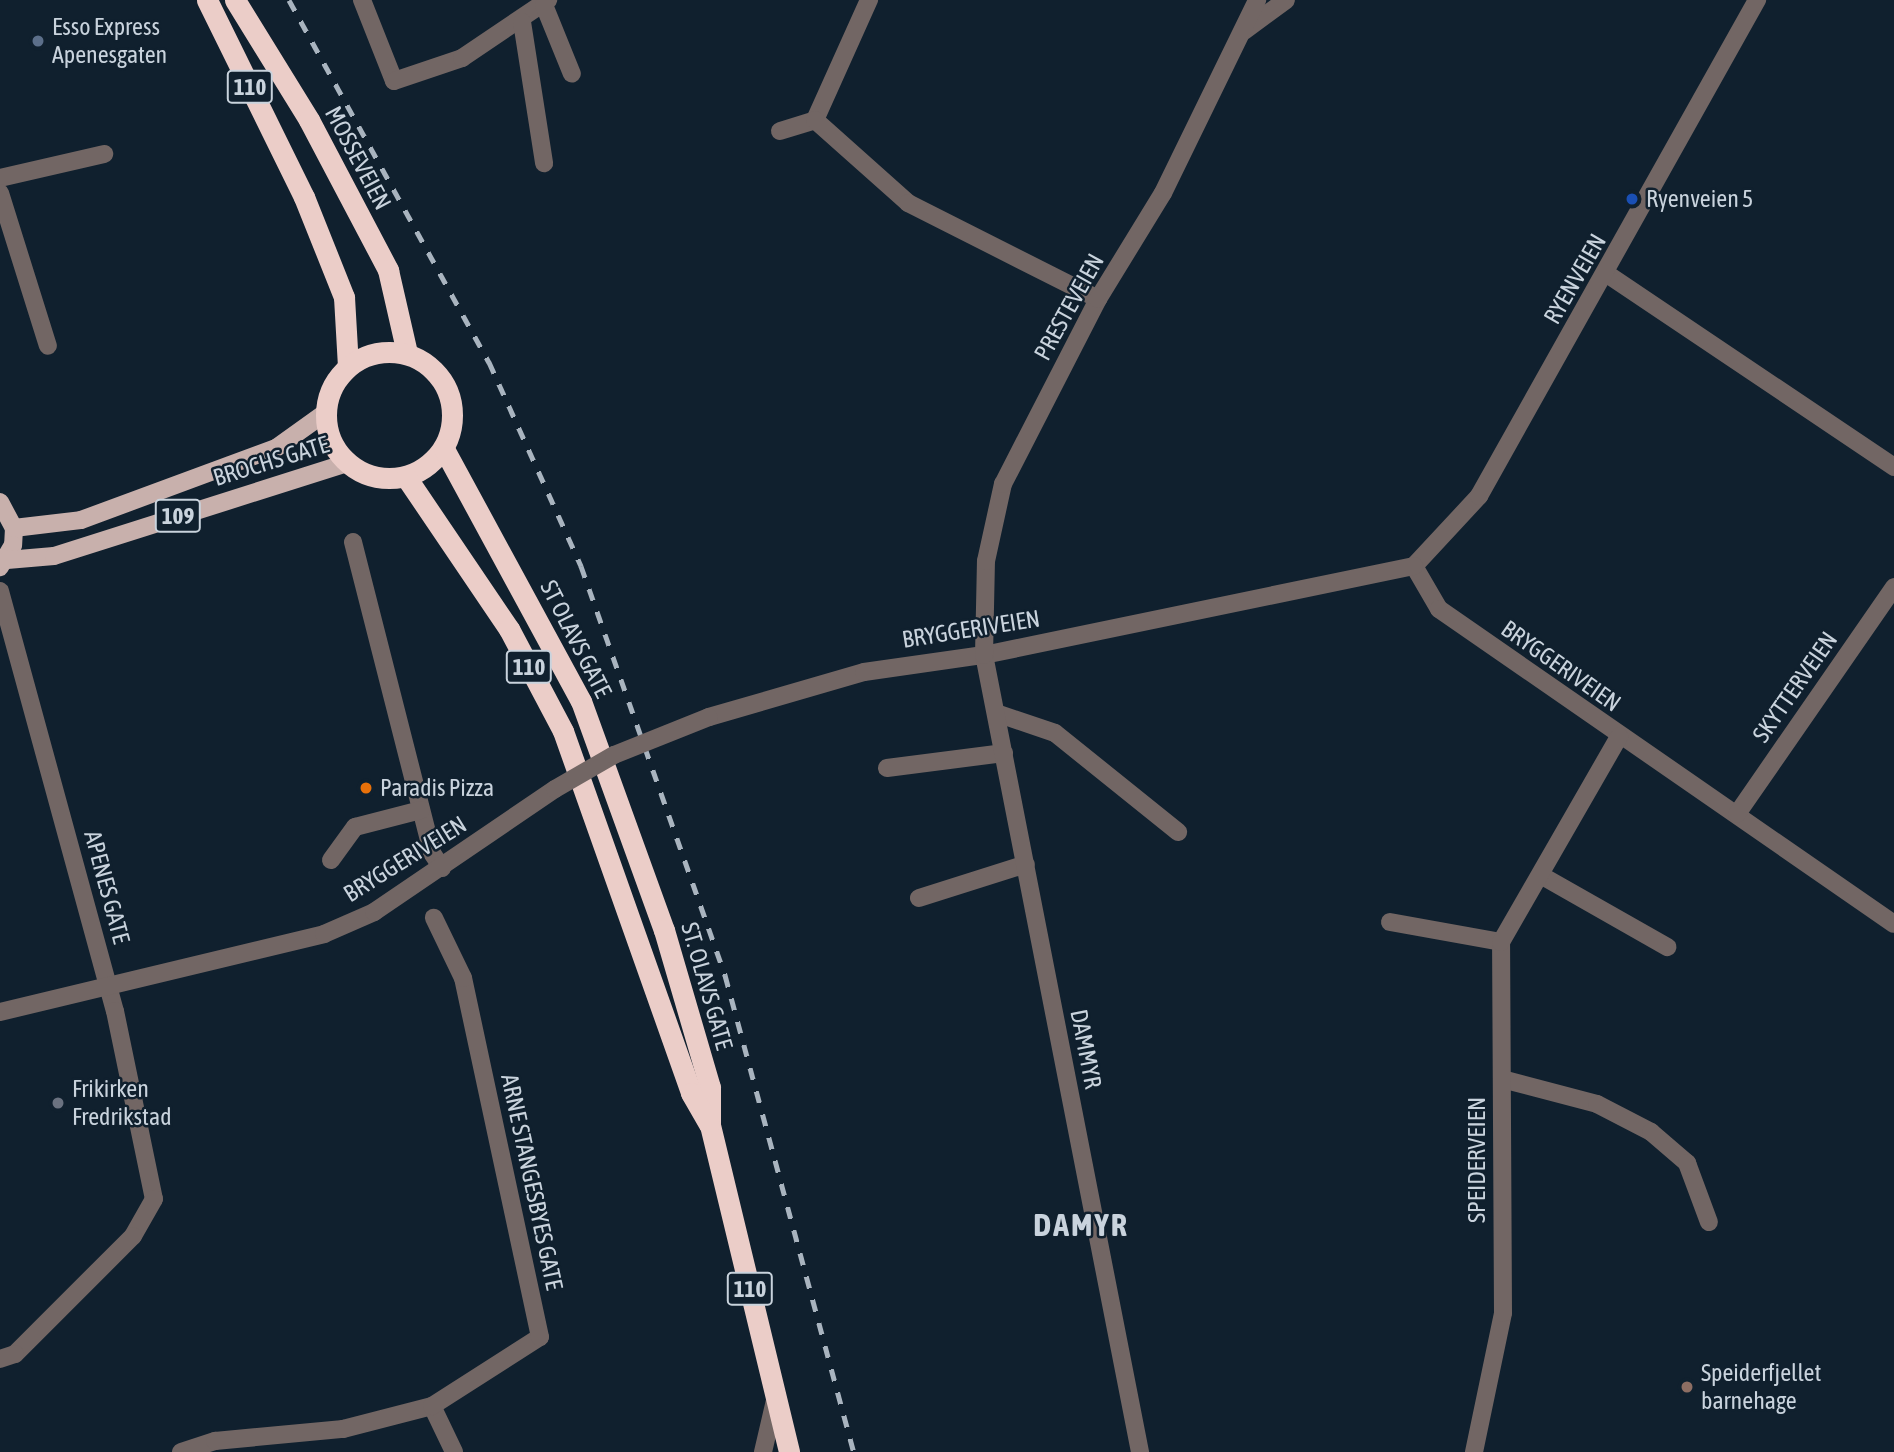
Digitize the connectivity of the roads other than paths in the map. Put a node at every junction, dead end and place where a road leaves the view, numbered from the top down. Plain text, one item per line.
1 (206, 0) edge
2 (235, 0) edge
3 (362, 0) edge
4 (869, 0) edge
5 (1257, 0) edge
6 (1286, 0) edge
7 (1757, 0) edge
8 (546, 2) edge
9 (522, 22) junction
10 (1241, 33) junction
11 (572, 74) dead end
12 (814, 120) junction
13 (780, 131) dead end
14 (104, 154) dead end
15 (544, 163) dead end
16 (0, 178) edge
17 (0, 193) edge
18 (1607, 274) junction
19 (1098, 299) junction
20 (48, 346) dead end
21 (407, 353) junction
22 (348, 366) junction
23 (325, 413) junction
24 (444, 449) junction
25 (348, 464) junction
26 (1894, 467) edge
27 (406, 477) junction
28 (0, 502) edge
29 (14, 528) junction
30 (353, 542) dead end
31 (3, 564) edge
32 (1415, 566) junction
33 (1894, 587) edge
34 (0, 591) edge
35 (984, 655) junction
36 (996, 713) junction
37 (1619, 737) junction
38 (1004, 753) junction
39 (887, 768) dead end
40 (421, 810) junction
41 (1737, 814) junction
42 (1178, 832) dead end
43 (331, 859) dead end
44 (641, 864) joint
45 (1026, 864) junction
46 (442, 868) junction
47 (1544, 877) junction
48 (919, 898) dead end
49 (434, 918) dead end
50 (1390, 922) dead end
51 (1894, 924) edge
52 (1501, 942) junction
53 (1667, 947) dead end
54 (108, 986) junction
55 (0, 1012) edge
56 (1502, 1079) junction
57 (710, 1125) junction
58 (1709, 1223) dead end
59 (0, 1359) edge
60 (776, 1396) junction
61 (432, 1406) junction
62 (181, 1452) edge
63 (454, 1452) edge
64 (763, 1452) edge
65 (789, 1452) edge
66 (1140, 1452) edge
67 (1474, 1452) edge

1 - 22 highway, 110
2 - 21 highway, MOSSEVEIEN / 110
3 - 9 street
4 - 12 street
5 - 10 street, PRESTEVEIEN
6 - 10 street
7 - 18 street, RYENVEIEN
8 - 9 street
8 - 11 street
9 - 15 street
10 - 19 street, PRESTEVEIEN
12 - 13 street
12 - 19 street
14 - 16 street
17 - 20 street
18 - 26 street
18 - 32 street, RYENVEIEN
19 - 35 street, PRESTEVEIEN
21 - 22 highway
21 - 24 highway
22 - 23 highway
23 - 25 highway
23 - 29 main road, BROCHS GATE / 109
24 - 27 highway
24 - 44 highway, ST OLAVS GATE / 110
25 - 27 highway
25 - 31 main road, BROCHS GATE / 109
27 - 57 highway, ST. OLAVS GATE / 110
28 - 29 main road
29 - 31 main road, 109
30 - 40 street
32 - 35 street, BRYGGERIVEIEN
32 - 37 street, BRYGGERIVEIEN
33 - 41 street, SKYTTERVEIEN
34 - 54 street, APENES GATE
35 - 36 street, DAMMYR
35 - 46 street, BRYGGERIVEIEN, bridge
36 - 38 street, DAMMYR
36 - 42 street
37 - 41 street, BRYGGERIVEIEN
37 - 47 street
38 - 39 street
38 - 45 street, DAMMYR
40 - 43 street
40 - 46 street
41 - 51 street, BRYGGERIVEIEN
44 - 57 highway, ST. OLAVS GATE / 110
45 - 48 street
45 - 66 street, DAMMYR
46 - 54 street, BRYGGERIVEIEN
47 - 52 street
47 - 53 street
49 - 61 street, ARNE STANGESBYES GATE
50 - 52 street
52 - 56 street, SPEIDERVEIEN
54 - 55 street, BRYGGERIVEIEN
54 - 59 street, APENES GATE
56 - 58 street
56 - 67 street, SPEIDERVEIEN
57 - 60 highway, ST. OLAVS GATE / 110
60 - 64 street
60 - 65 highway, ST. OLAVS GATE / 110
61 - 62 street
61 - 63 street

